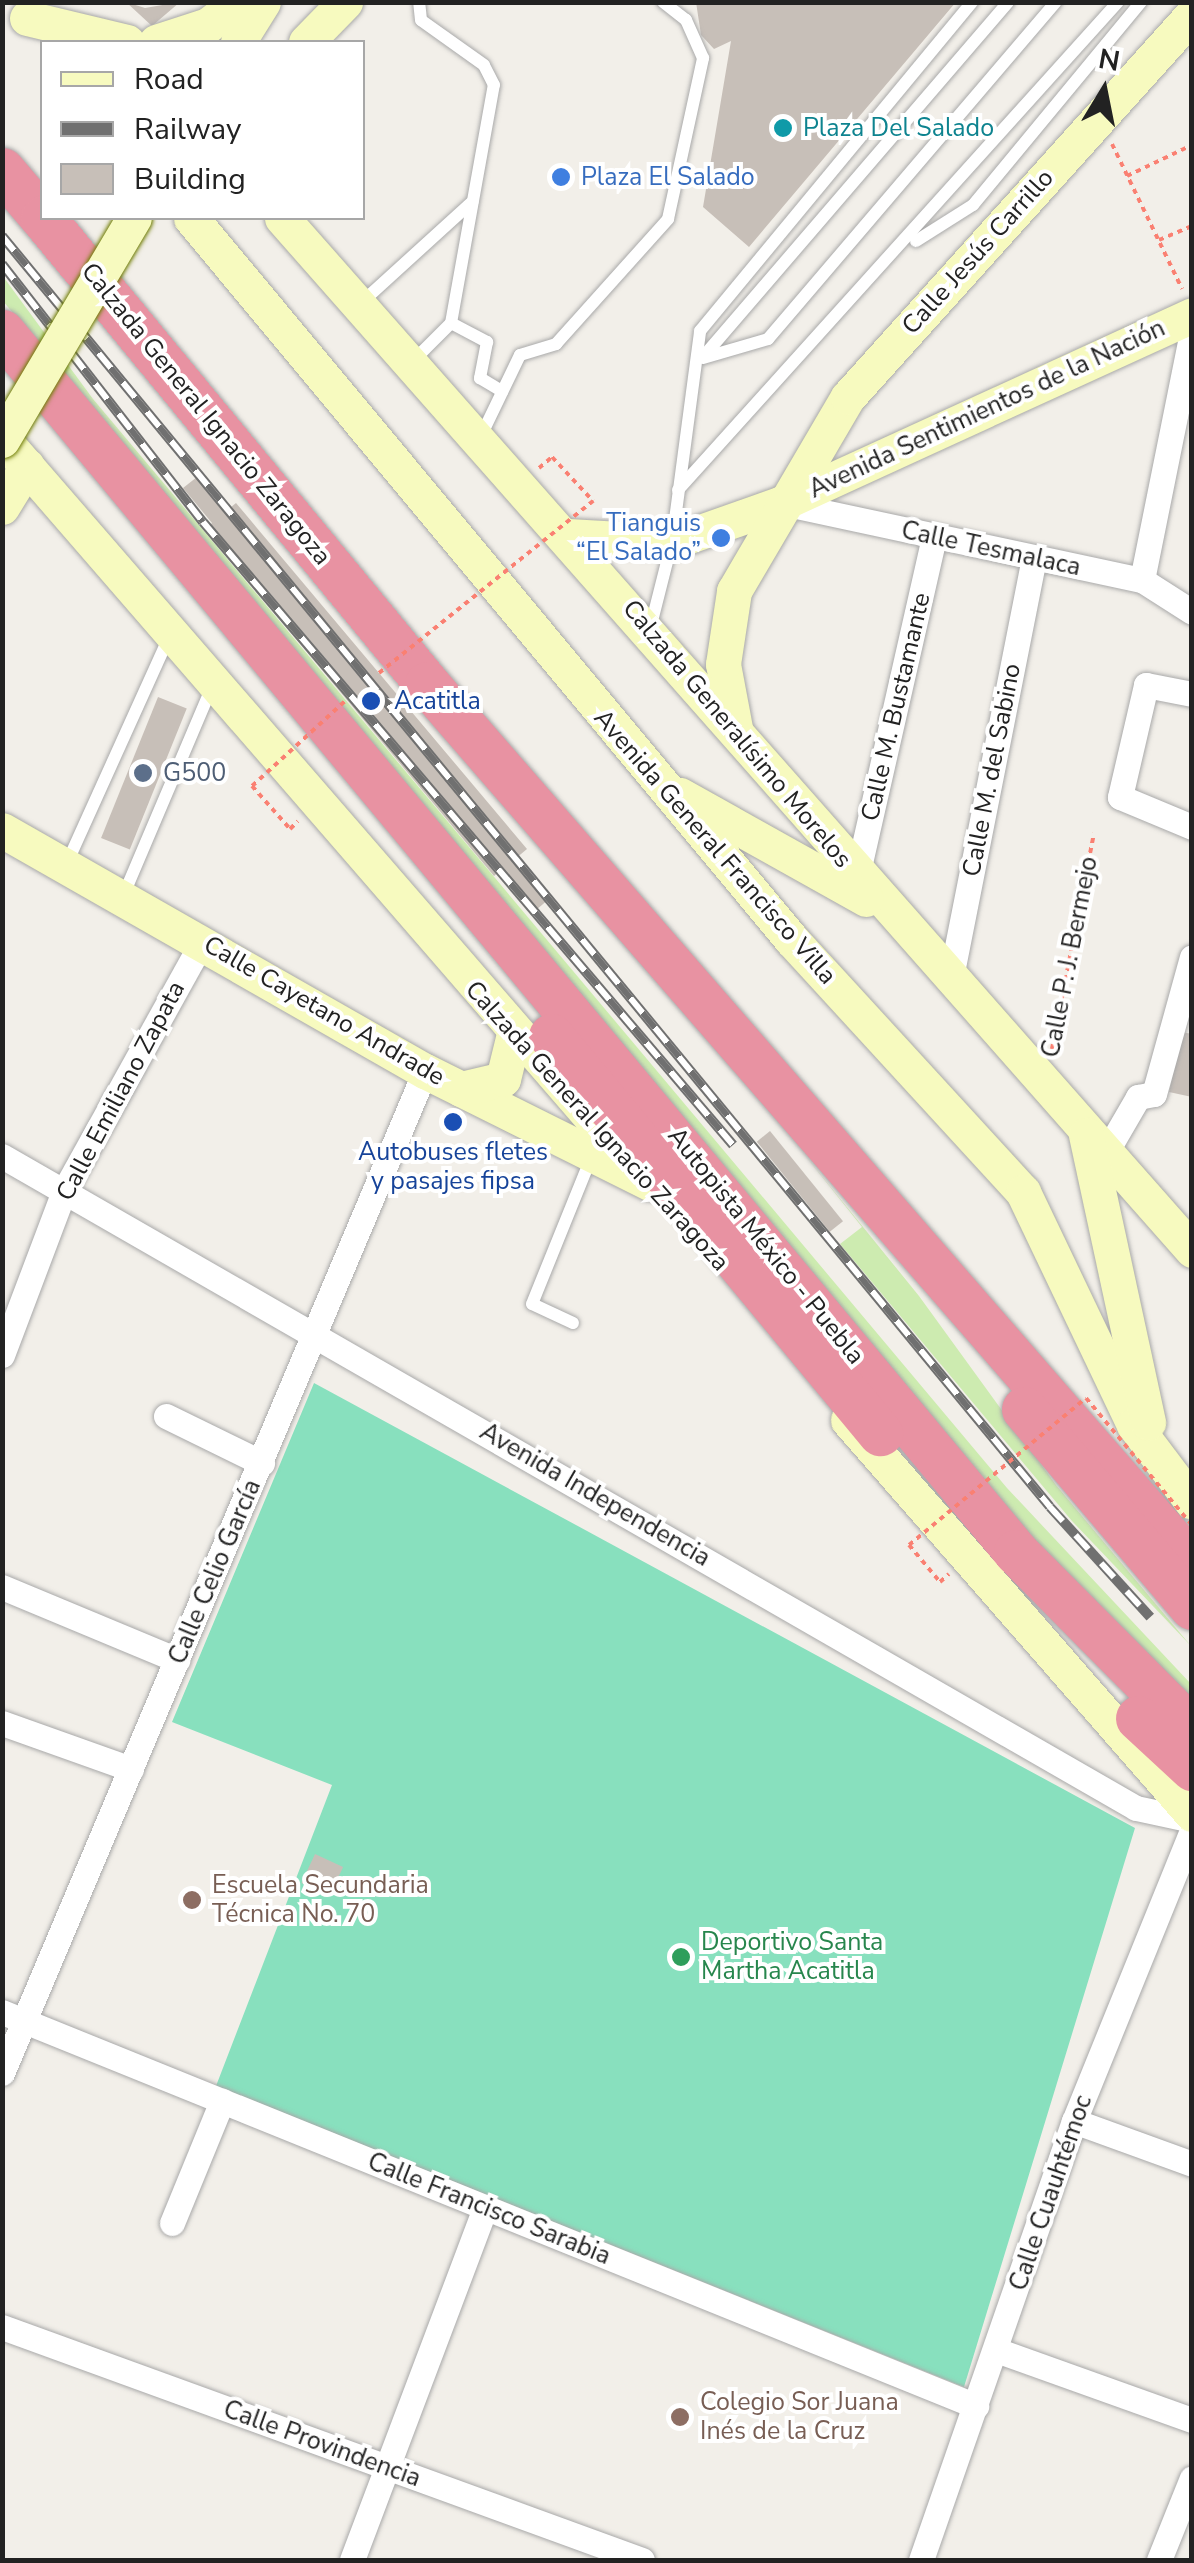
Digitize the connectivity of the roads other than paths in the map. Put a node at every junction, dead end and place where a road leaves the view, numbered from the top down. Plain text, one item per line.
1 (238, 2) edge
2 (264, 2) edge
3 (344, 2) edge
4 (367, 2) edge
5 (419, 2) edge
6 (663, 2) edge
7 (972, 2) edge
8 (1008, 2) edge
9 (1056, 2) edge
10 (1118, 2) edge
11 (1142, 2) edge
12 (1192, 15) edge
13 (29, 21) edge
14 (62, 40) edge
15 (118, 40) edge
16 (162, 40) edge
17 (218, 40) edge
18 (239, 40) edge
19 (308, 40) edge
20 (341, 40) edge
21 (2, 170) edge
22 (473, 201) junction
23 (40, 214) edge
24 (45, 220) edge
25 (133, 220) edge
26 (193, 220) edge
27 (289, 221) edge
28 (906, 247) junction
29 (360, 303) junction
30 (1192, 314) edge
31 (451, 323) junction
32 (1192, 331) edge
33 (2, 332) edge
34 (703, 358) junction
35 (412, 362) junction
36 (692, 371) junction
37 (502, 392) junction
38 (480, 438) junction
39 (2, 439) edge
40 (27, 466) junction
41 (678, 490) junction
42 (782, 503) junction
43 (2, 507) edge
44 (568, 536) junction
45 (934, 538) junction
46 (672, 542) junction
47 (1034, 558) junction
48 (1142, 580) junction
49 (1192, 612) edge
50 (171, 632) junction
51 (650, 632) junction
52 (214, 683) junction
53 (1192, 694) edge
54 (738, 738) junction
55 (353, 752) junction
56 (656, 781) junction
57 (1190, 819) edge
58 (2, 830) edge
59 (67, 864) junction
60 (857, 876) junction
61 (123, 896) junction
62 (889, 912) junction
63 (202, 942) junction
64 (1192, 956) edge
65 (950, 982) junction
66 (514, 1034) junction
67 (424, 1071) junction
68 (461, 1089) junction
69 (1084, 1126) junction
70 (1105, 1154) junction
71 (2, 1156) edge
72 (592, 1156) junction
73 (650, 1183) junction
74 (64, 1191) junction
75 (706, 1224) junction
76 (1192, 1250) edge
77 (573, 1323) dead end
78 (318, 1334) junction
79 (2, 1356) edge
80 (166, 1416) dead end
81 (1157, 1462) junction
82 (262, 1463) junction
83 (1192, 1502) edge
84 (1173, 1568) edge
85 (2, 1587) edge
86 (1192, 1607) edge
87 (177, 1660) junction
88 (2, 1722) edge
89 (1192, 1729) edge
90 (1192, 1768) edge
91 (132, 1769) junction
92 (1192, 1817) edge
93 (1192, 1830) edge
94 (13, 2017) edge
95 (2, 2073) edge
96 (222, 2100) junction
97 (1074, 2121) junction
98 (1192, 2164) edge
99 (485, 2208) junction
100 (172, 2223) dead end
101 (2, 2327) edge
102 (996, 2350) junction
103 (976, 2406) junction
104 (1192, 2420) edge
105 (389, 2468) junction
106 (1192, 2478) edge
107 (352, 2560) edge
108 (642, 2560) edge
109 (922, 2560) edge
110 (1159, 2560) edge

1 - 16 street
1 - 17 street
2 - 18 street
3 - 19 street
4 - 20 street
5 - 22 lane
6 - 37 lane
7 - 36 lane
8 - 34 lane
9 - 34 lane
10 - 28 lane
11 - 28 lane
12 - 42 street, Calle Jesús Carrillo
13 - 14 street
13 - 15 street
21 - 23 highway, Calzada General Ignacio Zaragoza
22 - 29 lane
22 - 31 lane
24 - 84 highway, Calzada General Ignacio Zaragoza
25 - 39 street, bridge
26 - 56 street, Avenida General Francisco Villa
27 - 29 street, Calzada Generalísimo Morelos
28 - 41 lane
29 - 35 street, Calzada Generalísimo Morelos
30 - 42 street, Avenida Sentimientos de la Nación
31 - 35 lane
31 - 37 lane
32 - 48 street
33 - 55 highway
34 - 36 lane
35 - 38 street, Calzada Generalísimo Morelos
36 - 41 lane
37 - 38 lane
38 - 44 street, Calzada Generalísimo Morelos
39 - 40 street, Calzada General Ignacio Zaragoza
40 - 43 street
40 - 50 street, Calzada General Ignacio Zaragoza
41 - 46 lane
42 - 45 street, Calle Tesmalaca
42 - 46 street, Avenida Sentimientos de la Nación
42 - 54 street, Avenida Sentimientos de la Nación
44 - 46 street, Avenida Sentimientos de la Nación
44 - 51 street, Calzada Generalísimo Morelos
45 - 47 street, Calle Tesmalaca
45 - 60 street, Calle M. Bustamante
46 - 51 lane
47 - 48 street, Calle Tesmalaca
47 - 65 street, Calle M. del Sabino
48 - 49 street, Calle Tesmalaca
50 - 52 street, Calzada General Ignacio Zaragoza
50 - 59 lane
51 - 54 street, Calzada Generalísimo Morelos
52 - 61 lane
52 - 66 street, Calzada General Ignacio Zaragoza
53 - 57 street
54 - 60 street, Calzada Generalísimo Morelos
55 - 75 highway
55 - 89 highway, Autopista México - Puebla
56 - 62 street
56 - 81 street, Avenida General Francisco Villa
58 - 59 street, Calle Cayetano Andrade
59 - 61 street, Calle Cayetano Andrade
60 - 62 street, Calzada Generalísimo Morelos
61 - 63 street, Calle Cayetano Andrade
62 - 65 street, Calzada Generalísimo Morelos
63 - 67 street, Calle Cayetano Andrade
63 - 74 street, Calle Emiliano Zapata
64 - 70 street
65 - 69 street, Calzada Generalísimo Morelos
66 - 68 street
66 - 73 street, Calzada General Ignacio Zaragoza
67 - 68 street, Calle Cayetano Andrade
67 - 78 street, Calle Celio García
68 - 72 street, Calle Cayetano Andrade
69 - 70 street, Calzada Generalísimo Morelos
69 - 81 street
70 - 76 street, Calzada Generalísimo Morelos
71 - 74 street, Avenida Independencia
72 - 73 street, Calle Cayetano Andrade
72 - 77 lane
73 - 75 highway
73 - 92 street, Calzada General Ignacio Zaragoza
74 - 78 street, Avenida Independencia
74 - 79 street, Calle Emiliano Zapata
75 - 90 highway, Calzada General Ignacio Zaragoza
78 - 82 street, Calle Celio García
78 - 92 street, Avenida Independencia
80 - 82 street
81 - 83 street, Avenida General Francisco Villa
82 - 87 street, Calle Celio García
84 - 86 highway
85 - 87 street
87 - 91 street, Calle Celio García
88 - 91 street
91 - 94 street, Calle Celio García
93 - 97 street, Calle Cuauhtémoc
94 - 95 street, Calle Celio García
94 - 96 street, Calle Francisco Sarabia
96 - 99 street, Calle Francisco Sarabia
96 - 100 street
97 - 98 street
97 - 102 street, Calle Cuauhtémoc
99 - 103 street, Calle Francisco Sarabia
99 - 105 street
101 - 105 street, Calle Provindencia
102 - 103 street, Calle Cuauhtémoc
102 - 104 street
103 - 109 street, Calle Cuauhtémoc
105 - 107 street
105 - 108 street, Calle Provindencia
106 - 110 street

